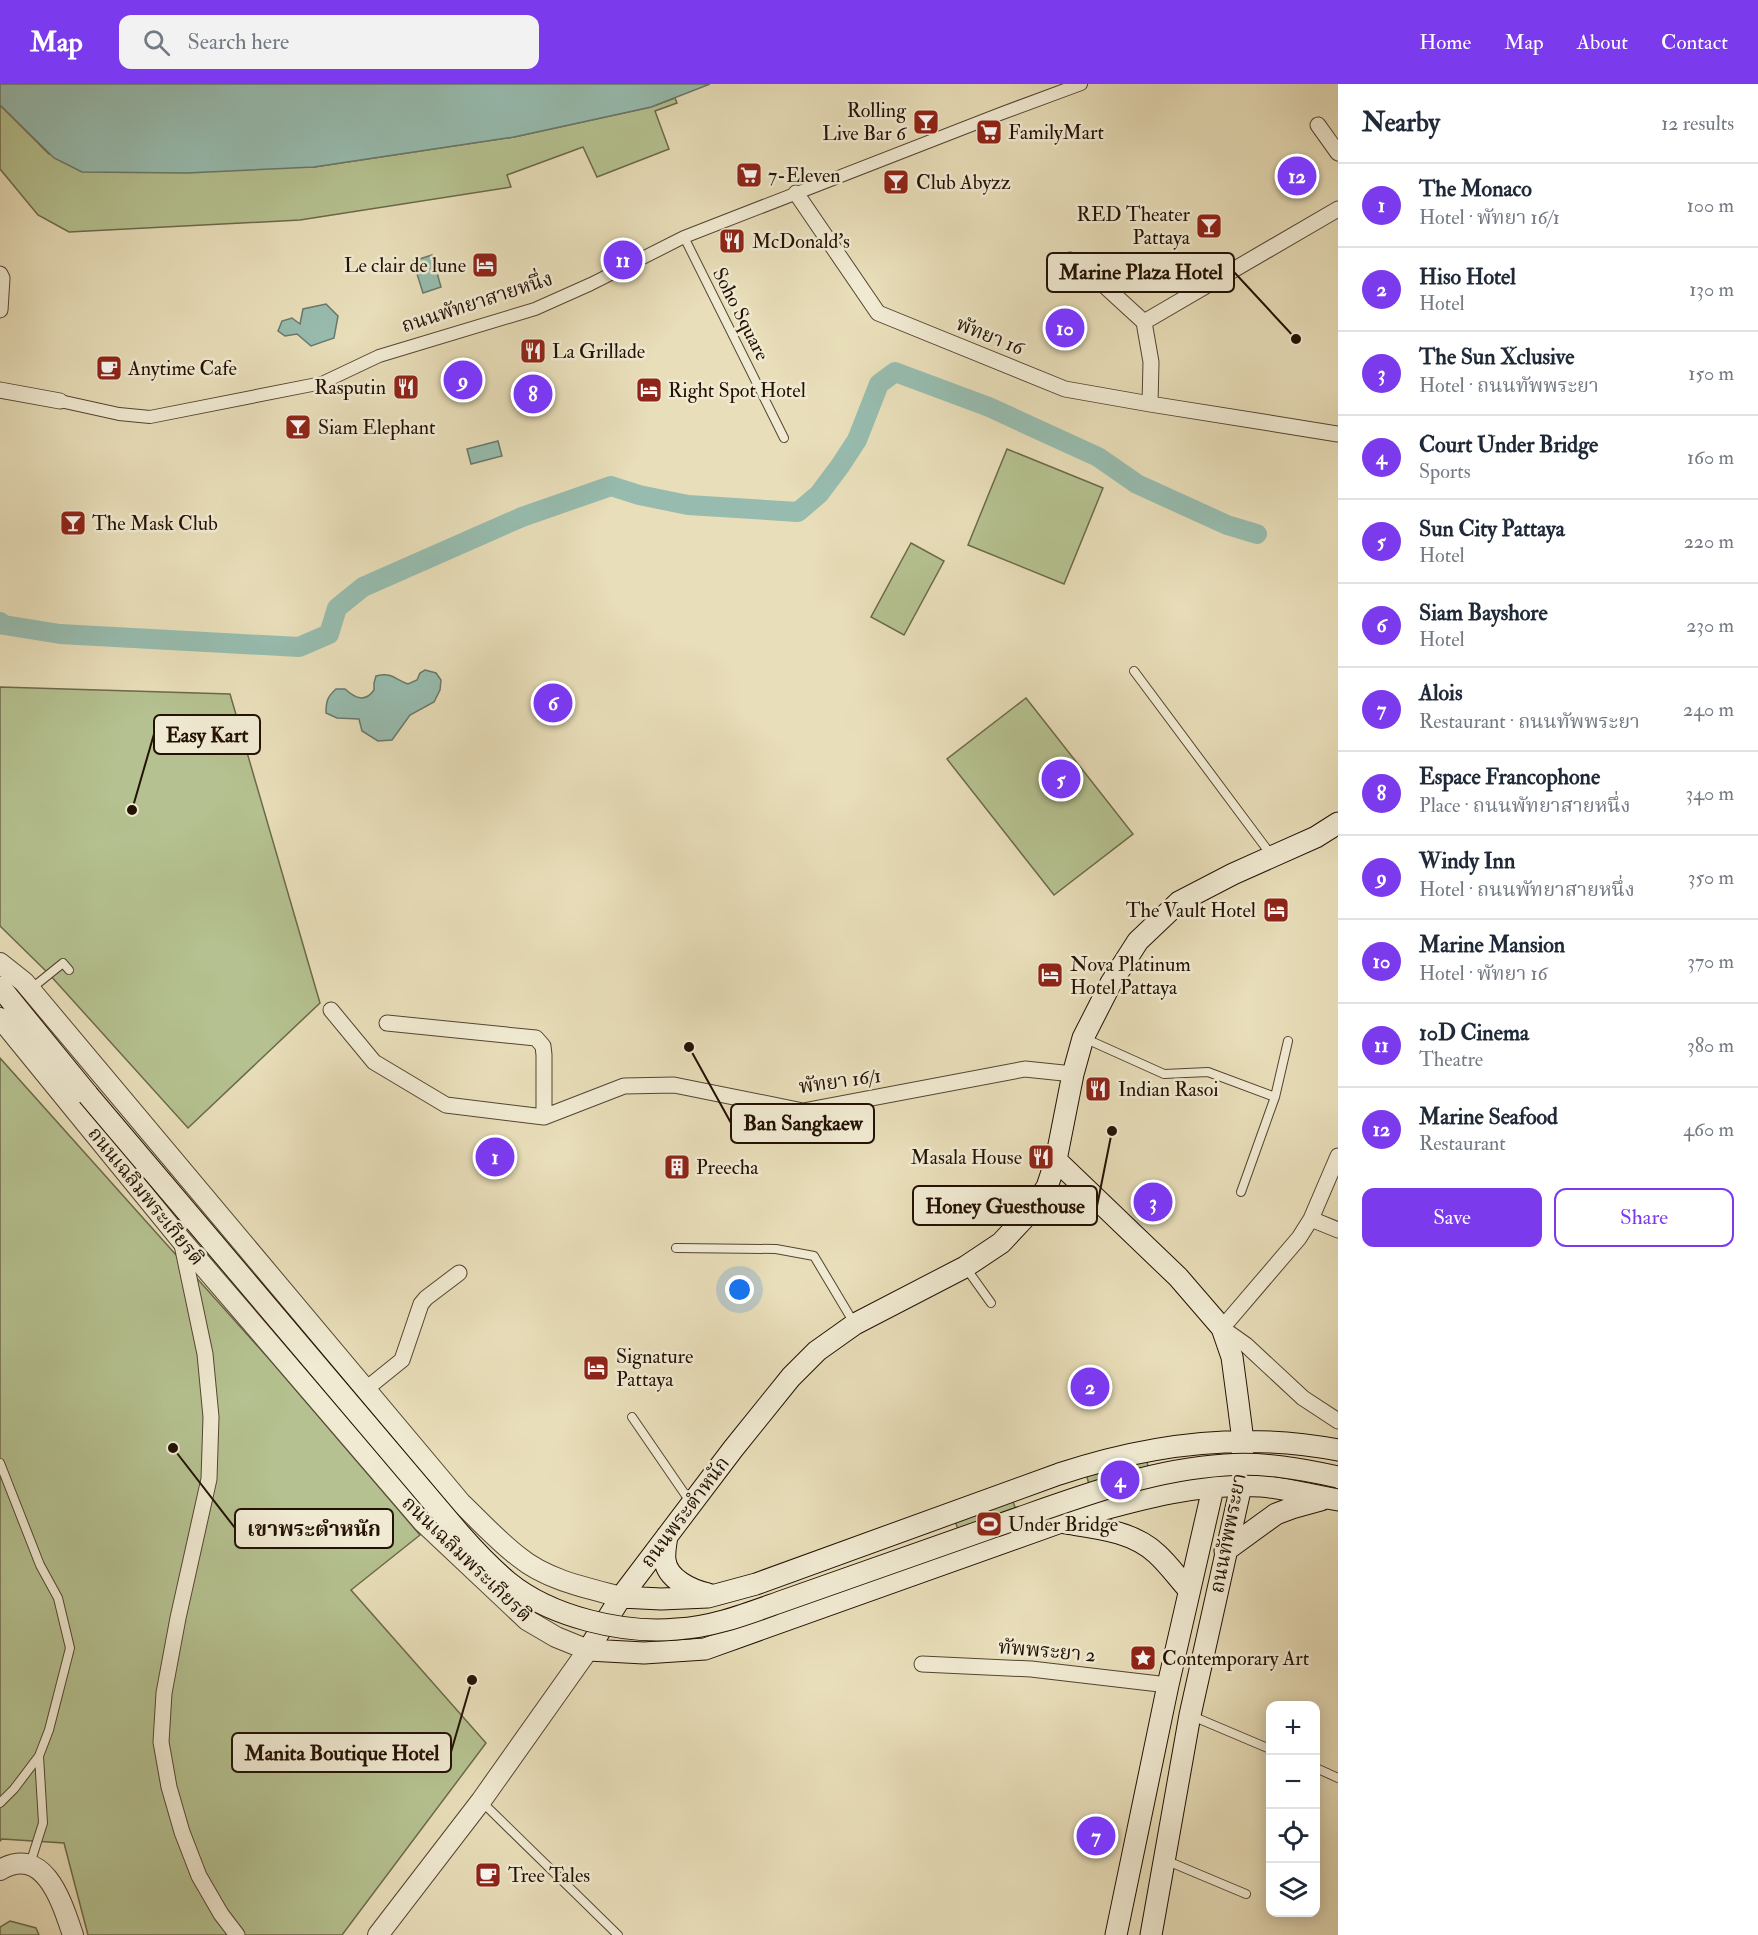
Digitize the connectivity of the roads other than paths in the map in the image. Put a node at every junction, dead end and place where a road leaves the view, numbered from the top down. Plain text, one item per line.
1 (1081, 84) edge
2 (1318, 125) dead end
3 (1338, 153) edge
4 (796, 193) junction
5 (1338, 209) edge
6 (684, 237) junction
7 (1070, 260) dead end
8 (1, 276) edge
9 (0, 310) edge
10 (1144, 322) junction
11 (0, 390) edge
12 (60, 401) joint
13 (1150, 404) junction
14 (1338, 434) edge
15 (784, 438) dead end
16 (1134, 671) dead end
17 (1338, 823) edge
18 (1273, 857) junction
19 (0, 963) edge
20 (69, 970) dead end
21 (0, 987) edge
22 (31, 989) junction
23 (331, 1010) dead end
24 (0, 1018) edge
25 (387, 1023) dead end
26 (1083, 1038) junction
27 (1288, 1041) dead end
28 (1073, 1074) junction
29 (1275, 1098) junction
30 (544, 1117) junction
31 (1338, 1156) edge
32 (1056, 1160) junction
33 (1240, 1192) dead end
34 (1311, 1219) junction
35 (1338, 1230) edge
36 (181, 1240) junction
37 (676, 1248) dead end
38 (965, 1267) junction
39 (459, 1273) dead end
40 (992, 1303) dead end
41 (855, 1324) junction
42 (1222, 1328) junction
43 (366, 1389) junction
44 (632, 1417) dead end
45 (1338, 1421) edge
46 (1242, 1441) junction
47 (1221, 1442) junction
48 (1338, 1450) edge
49 (0, 1463) edge
50 (1059, 1474) junction
51 (1338, 1477) edge
52 (1241, 1486) junction
53 (1214, 1487) junction
54 (461, 1503) junction
55 (1334, 1503) edge
56 (692, 1504) junction
57 (1070, 1520) junction
58 (433, 1533) junction
59 (667, 1535) junction
60 (1225, 1551) junction
61 (756, 1584) junction
62 (1189, 1590) junction
63 (716, 1595) junction
64 (621, 1597) junction
65 (767, 1628) junction
66 (588, 1650) junction
67 (1174, 1657) junction
68 (1201, 1662) junction
69 (922, 1664) dead end
70 (1168, 1685) junction
71 (1190, 1715) junction
72 (1266, 1747) edge
73 (39, 1756) junction
74 (1320, 1770) edge
75 (1338, 1778) edge
76 (481, 1801) junction
77 (0, 1803) edge
78 (1164, 1859) junction
79 (30, 1864) junction
80 (0, 1870) edge
81 (1246, 1894) dead end
82 (73, 1935) edge
83 (237, 1935) edge
84 (378, 1935) edge
85 (618, 1935) edge
86 (1116, 1935) edge
87 (1151, 1935) edge

1 - 4 street, ถนนพัทยาสายหนึ่ง
2 - 3 street
4 - 6 street, ถนนพัทยาสายหนึ่ง
4 - 13 street, พัทยา 16
5 - 10 street
6 - 12 street, ถนนพัทยาสายหนึ่ง
6 - 15 lane, Soho Square
7 - 10 street
8 - 9 street
10 - 13 street
11 - 12 street, ถนนพัทยาสายหนึ่ง
13 - 14 street, พัทยา 16
16 - 18 lane
17 - 18 main road, ถนนพระตำหนัก
18 - 26 main road, ถนนพระตำหนัก
19 - 22 street, ถนนเฉลิมพระเกียรติ
20 - 22 lane
21 - 51 main road, bridge
22 - 43 street, ถนนเฉลิมพระเกียรติ
23 - 30 street, พัทยา 16/1
24 - 36 street, ถนนเฉลิมพระเกียรติ
25 - 30 street
26 - 28 main road, ถนนพระตำหนัก
26 - 29 lane
27 - 29 lane
28 - 30 street, พัทยา 16/1
28 - 32 main road, ถนนพระตำหนัก
29 - 33 lane
31 - 34 street
32 - 38 main road, ถนนพระตำหนัก
32 - 42 main road, ถนนทัพพระยา
34 - 35 street
34 - 42 street
36 - 58 street, ถนนเฉลิมพระเกียรติ
36 - 83 street
37 - 41 lane
38 - 40 lane
38 - 41 main road, ถนนพระตำหนัก
39 - 43 street
41 - 56 main road, ถนนพระตำหนัก
42 - 45 street
42 - 46 main road, ถนนทัพพระยา
43 - 54 street, ถนนเฉลิมพระเกียรติ
44 - 56 lane
46 - 47 main road, ถนนเฉลิมพระเกียรติ
46 - 48 main road, ถนนเฉลิมพระเกียรติ
46 - 52 main road, ถนนทัพพระยา
47 - 50 main road, ถนนเฉลิมพระเกียรติ
47 - 53 main road, ถนนทัพพระยา
49 - 73 lane
50 - 57 main road
50 - 61 main road, ถนนเฉลิมพระเกียรติ
52 - 53 main road, ถนนเฉลิมพระเกียรติ
52 - 55 main road, ถนนเฉลิมพระเกียรติ
52 - 60 main road, ถนนทัพพระยา
53 - 57 main road, ถนนเฉลิมพระเกียรติ
53 - 62 main road, ถนนทัพพระยา
54 - 58 street
54 - 64 street, ถนนเฉลิมพระเกียรติ
55 - 60 main road
56 - 59 main road, ถนนพระตำหนัก
57 - 62 main road
57 - 65 main road, ถนนเฉลิมพระเกียรติ
58 - 66 street, ถนนเฉลิมพระเกียรติ
59 - 63 main road
59 - 64 main road, ถนนพระตำหนัก
60 - 68 main road, ถนนทัพพระยา
61 - 63 main road, ถนนเฉลิมพระเกียรติ
61 - 65 main road
62 - 67 main road, ถนนทัพพระยา
63 - 64 main road, ถนนเฉลิมพระเกียรติ
64 - 66 main road, ถนนพระตำหนัก
65 - 66 main road, ถนนเฉลิมพระเกียรติ
66 - 76 street, ถนนพระตำหนัก
67 - 68 street
67 - 70 main road, ถนนทัพพระยา
68 - 71 main road, ถนนทัพพระยา
69 - 70 street, ทัพพระยา 2
70 - 86 main road, ถนนทัพพระยา
71 - 72 lane
71 - 78 main road, ถนนทัพพระยา
73 - 77 lane
73 - 79 lane
74 - 75 lane
76 - 84 street, ถนนพระตำหนัก
76 - 85 lane
78 - 81 lane
78 - 87 main road, ถนนทัพพระยา
79 - 80 street
79 - 82 street

